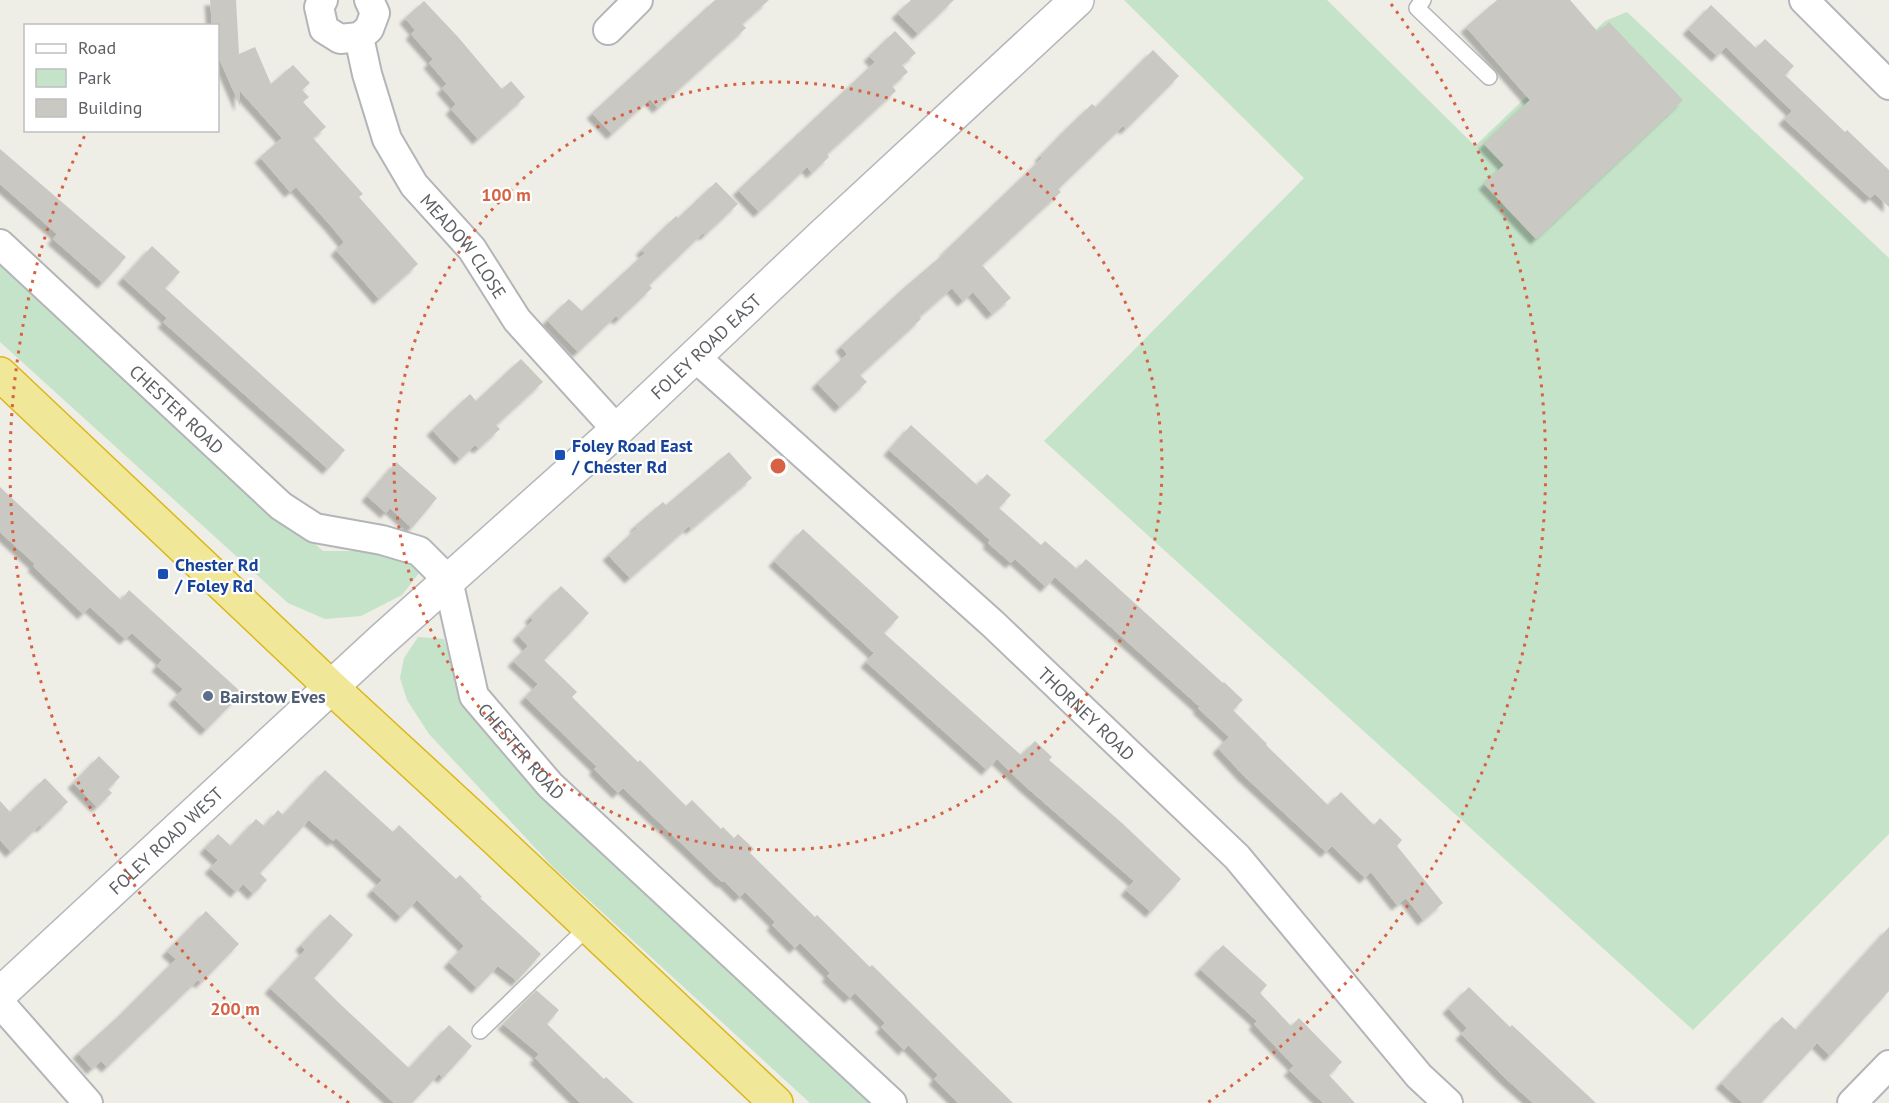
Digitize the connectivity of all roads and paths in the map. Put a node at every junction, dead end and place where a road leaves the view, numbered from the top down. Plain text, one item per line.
1 (323, 0) edge
2 (369, 0) edge
3 (638, 0) edge
4 (1077, 0) edge
5 (1423, 0) edge
6 (1804, 0) edge
7 (608, 30) dead end
8 (359, 37) junction
9 (1489, 77) dead end
10 (1889, 85) edge
11 (0, 244) edge
12 (694, 356) junction
13 (0, 374) edge
14 (617, 430) junction
15 (448, 580) junction
16 (331, 687) junction
17 (589, 926) junction
18 (0, 994) edge
19 (0, 1003) edge
20 (480, 1031) dead end
21 (1889, 1065) edge
22 (88, 1103) edge
23 (776, 1103) edge
24 (892, 1103) edge
25 (1448, 1103) edge
26 (1852, 1103) edge

1 - 8 street
2 - 8 street
3 - 7 street
4 - 12 main road, FOLEY ROAD EAST
5 - 9 lane
6 - 10 street
8 - 14 street, MEADOW CLOSE
11 - 15 street, CHESTER ROAD
12 - 14 main road, FOLEY ROAD EAST
12 - 25 street, THORNEY ROAD
13 - 16 highway
14 - 15 main road, FOLEY ROAD EAST
15 - 16 main road, FOLEY ROAD EAST
15 - 24 street, CHESTER ROAD
16 - 17 highway
16 - 18 main road, FOLEY ROAD WEST
17 - 20 lane
17 - 23 highway
19 - 22 street
21 - 26 street

